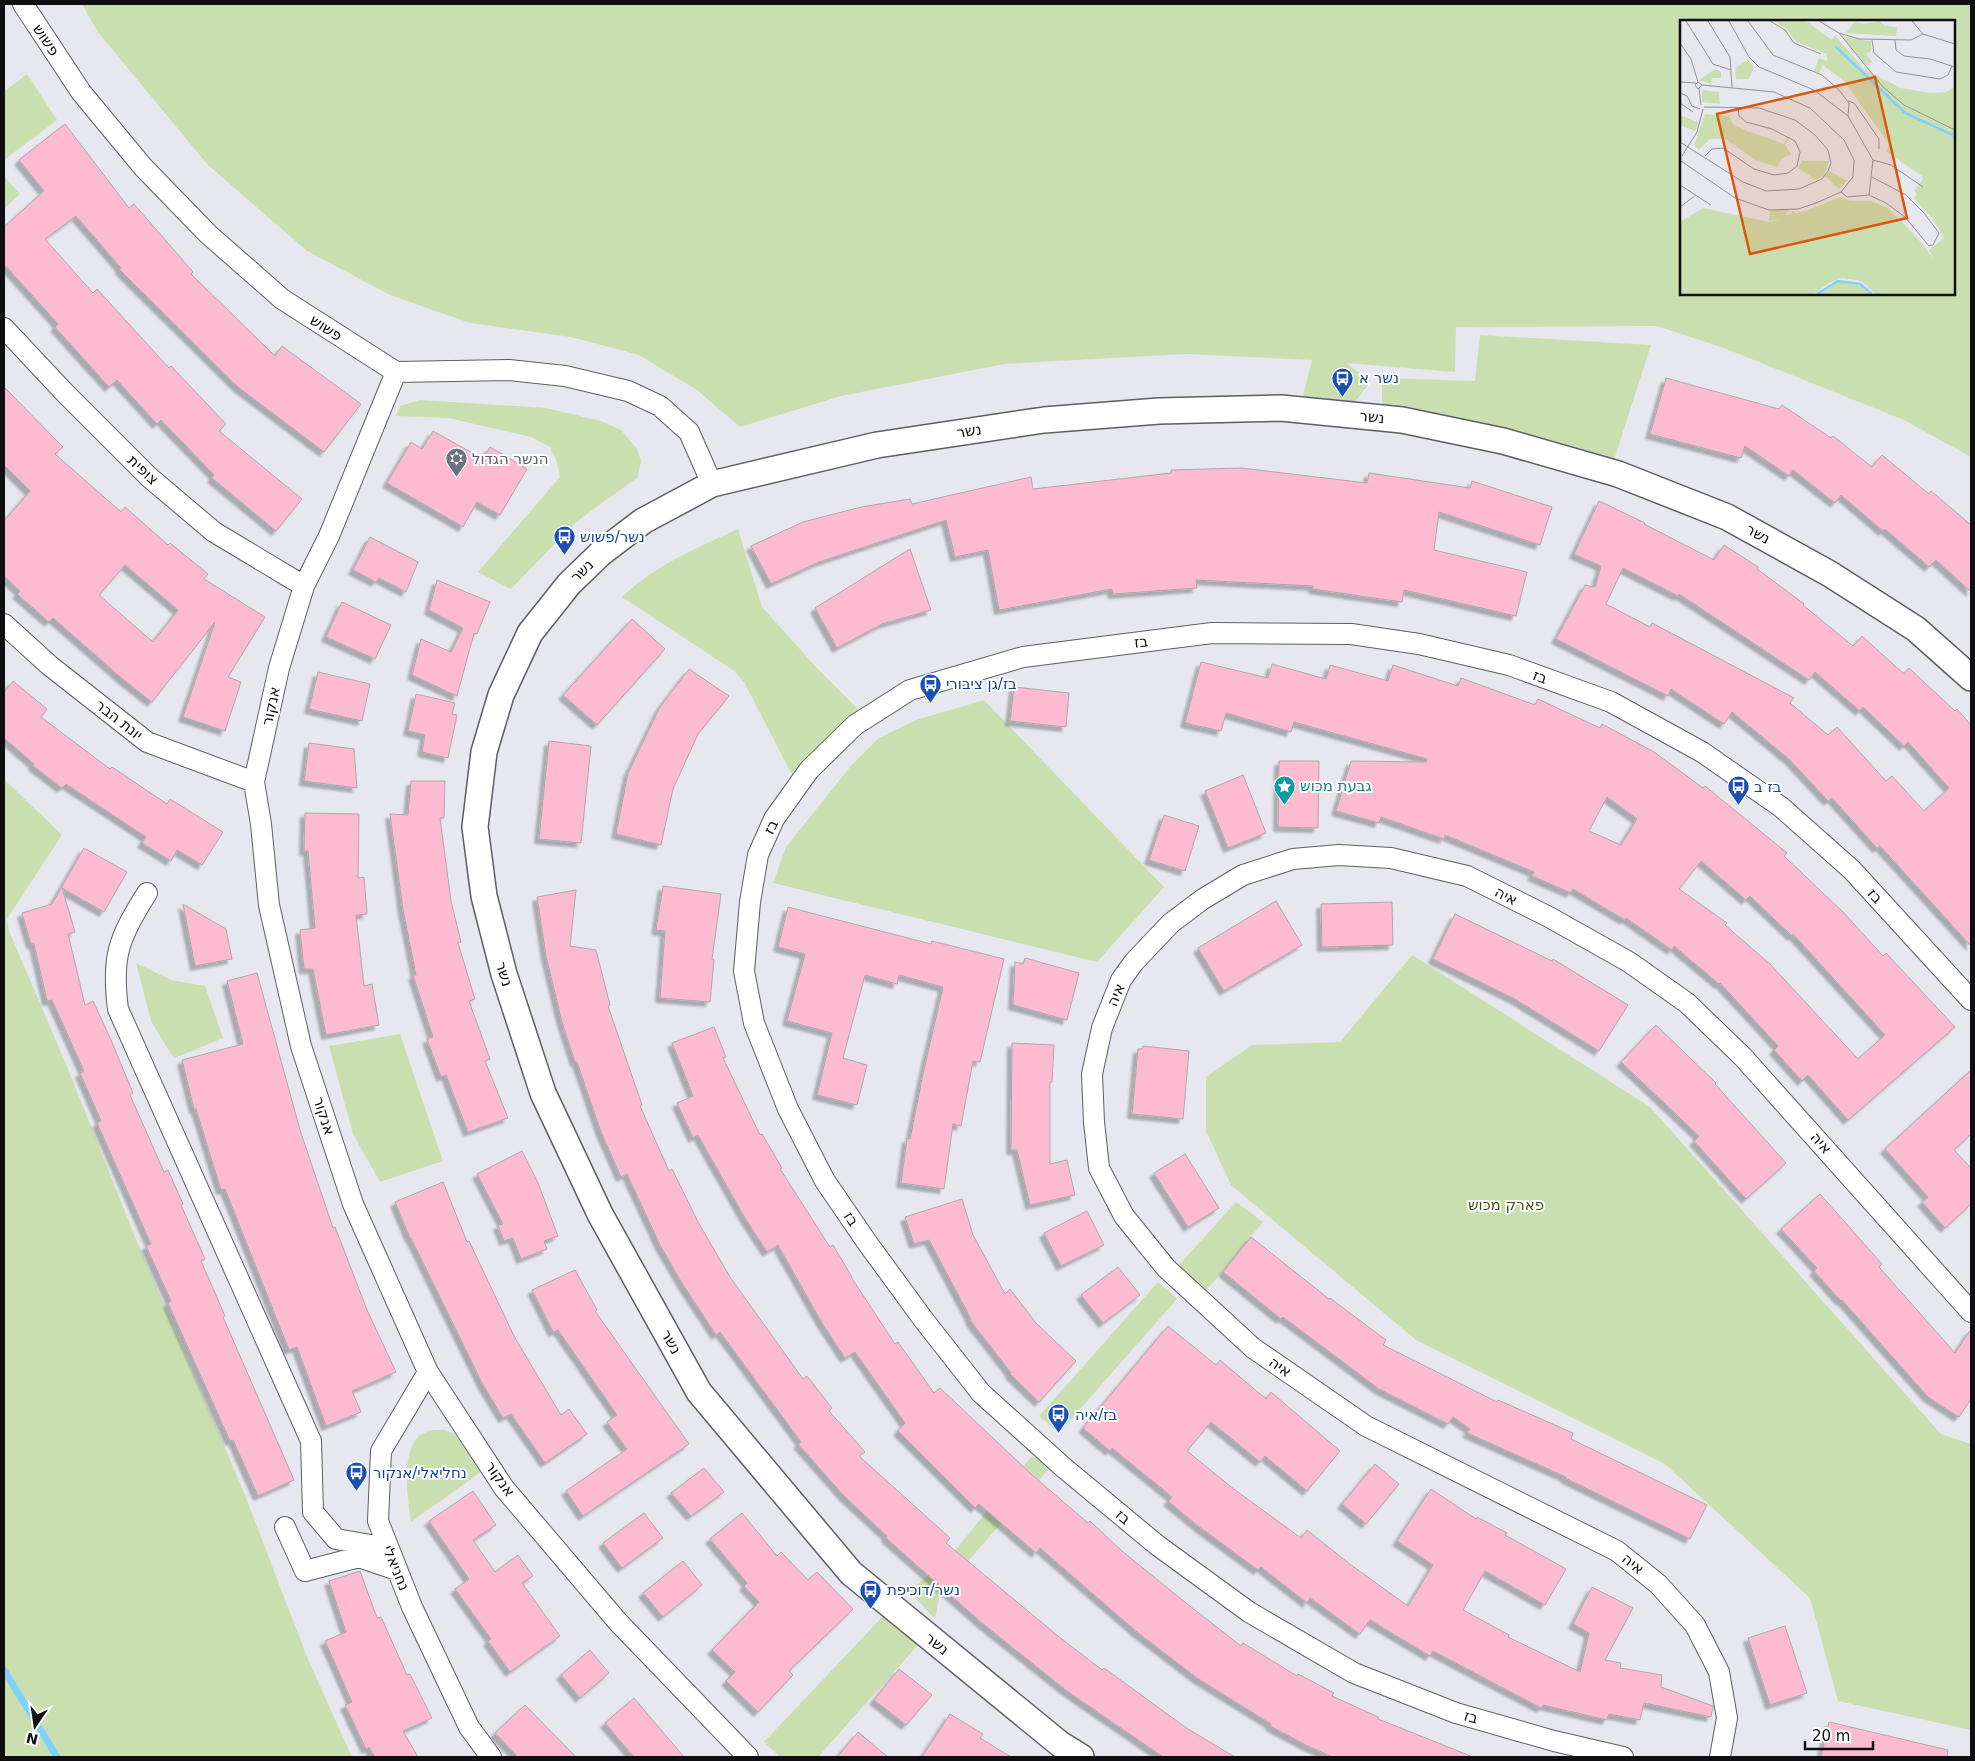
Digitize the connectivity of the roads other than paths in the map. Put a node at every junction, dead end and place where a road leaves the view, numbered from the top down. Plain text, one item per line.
1 (22, 4) edge
2 (4, 328) edge
3 (396, 372) junction
4 (712, 484) junction
5 (304, 586) junction
6 (4, 624) edge
7 (1971, 678) edge
8 (254, 782) junction
9 (147, 893) dead end
10 (1971, 1000) edge
11 (1971, 1312) edge
12 (428, 1372) junction
13 (285, 1527) dead end
14 (388, 1548) junction
15 (397, 1570) junction
16 (490, 1757) edge
17 (748, 1757) edge
18 (1081, 1757) edge
19 (1623, 1757) edge
20 (1720, 1757) edge

1 - 3 street, פשוש
2 - 5 street, צופית
3 - 4 street
3 - 5 street, אנקור
4 - 7 street, נשר
4 - 18 street, נשר
5 - 8 street, אנקור
6 - 8 street, יונת הבר
8 - 12 street, אנקור
9 - 14 street
10 - 19 street, בז
11 - 20 street, איה
12 - 14 street, נחניאלי
12 - 17 street, אנקור
13 - 15 street
14 - 15 street, נחניאלי
15 - 16 street, נחניאלי

